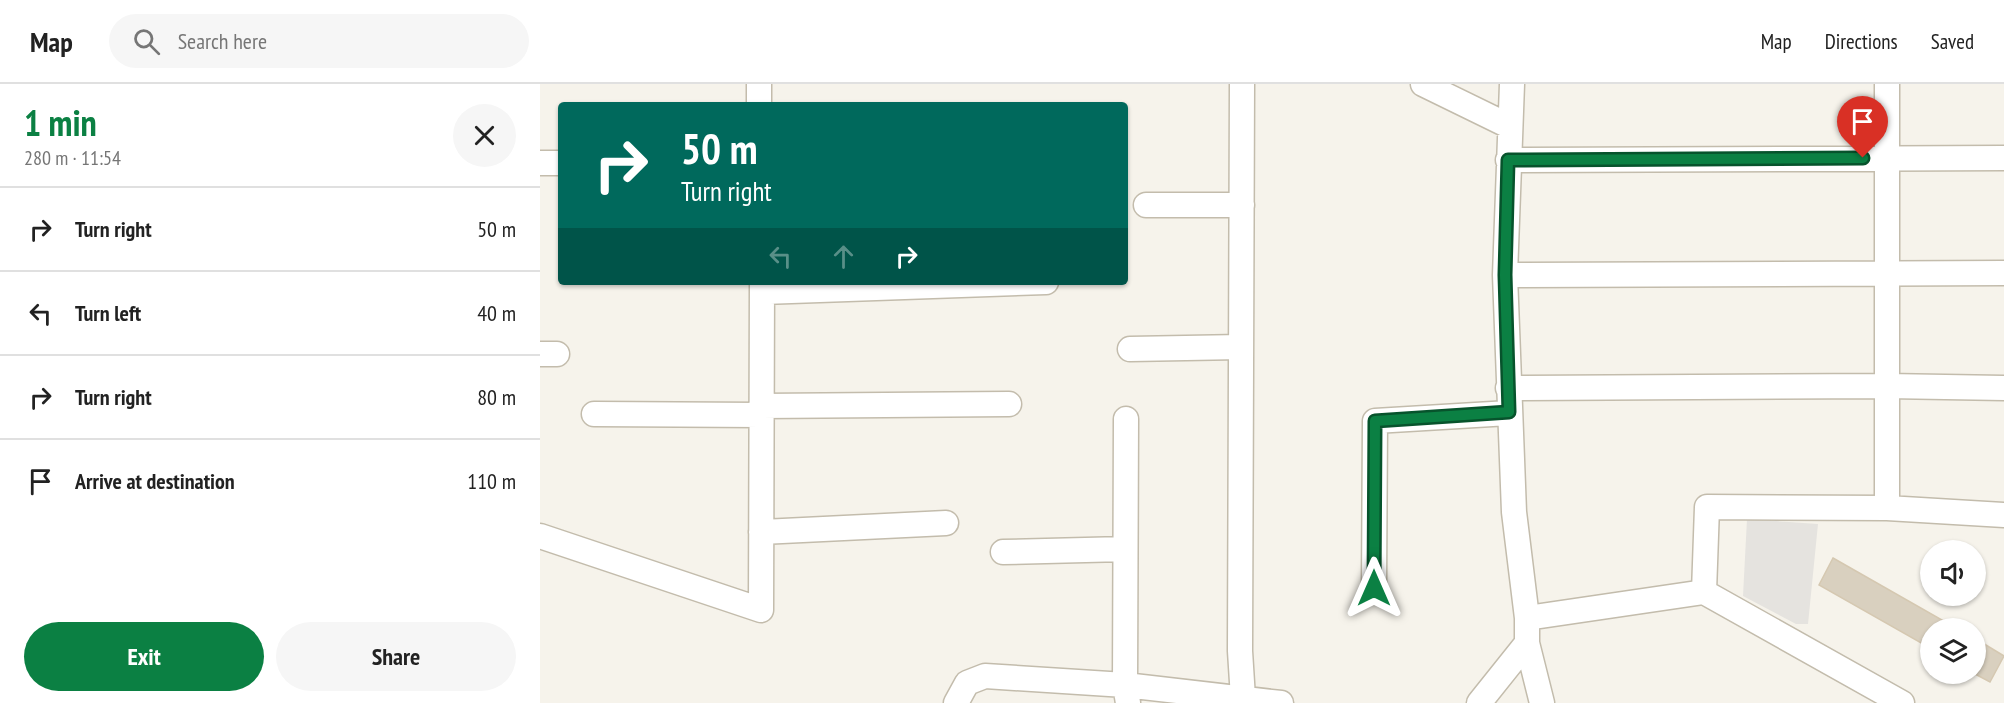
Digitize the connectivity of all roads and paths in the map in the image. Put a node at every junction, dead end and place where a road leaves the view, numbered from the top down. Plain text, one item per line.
1 (759, 84) edge
2 (1242, 84) edge
3 (1422, 84) edge
4 (1512, 84) edge
5 (1887, 84) edge
6 (759, 102) edge
7 (1509, 126) junction
8 (1887, 158) junction
9 (2004, 158) edge
10 (1508, 160) junction
11 (540, 163) edge
12 (558, 163) edge
13 (1146, 205) dead end
14 (1242, 205) junction
15 (1887, 273) junction
16 (2004, 273) edge
17 (1505, 275) junction
18 (876, 285) edge
19 (762, 287) edge
20 (1241, 347) junction
21 (1130, 349) dead end
22 (1887, 386) junction
23 (1508, 388) junction
24 (2004, 388) edge
25 (1009, 404) dead end
26 (761, 410) junction
27 (1509, 412) junction
28 (594, 414) dead end
29 (1126, 419) dead end
30 (1887, 508) junction
31 (2004, 515) edge
32 (946, 523) dead end
33 (761, 532) junction
34 (540, 536) edge
35 (1125, 549) junction
36 (1003, 552) dead end
37 (1374, 588) dead end
38 (1704, 592) junction
39 (1527, 618) junction
40 (1527, 643) junction
41 (1126, 694) edge
42 (1243, 698) junction
43 (956, 703) edge
44 (1281, 703) edge
45 (1479, 703) edge
46 (1542, 703) edge
47 (1902, 703) edge

1 - 6 street
2 - 14 street
3 - 7 street
4 - 7 street
5 - 8 street
7 - 10 street
8 - 9 street
8 - 10 street
8 - 15 street
10 - 17 street
11 - 12 street
13 - 14 street
14 - 20 street
15 - 16 street
15 - 17 street
15 - 22 street
17 - 23 street
18 - 19 street
19 - 26 street
20 - 21 street
20 - 42 street
22 - 23 street
22 - 24 street
22 - 30 street
23 - 27 street
25 - 26 street
26 - 28 street
26 - 33 street
27 - 37 street
27 - 39 street
29 - 35 street
30 - 31 street
30 - 38 street
32 - 33 street
33 - 34 street
35 - 36 street
35 - 41 street
38 - 39 street
38 - 47 street
39 - 40 street
40 - 45 street
40 - 46 street
41 - 42 street
41 - 43 street
42 - 44 street

